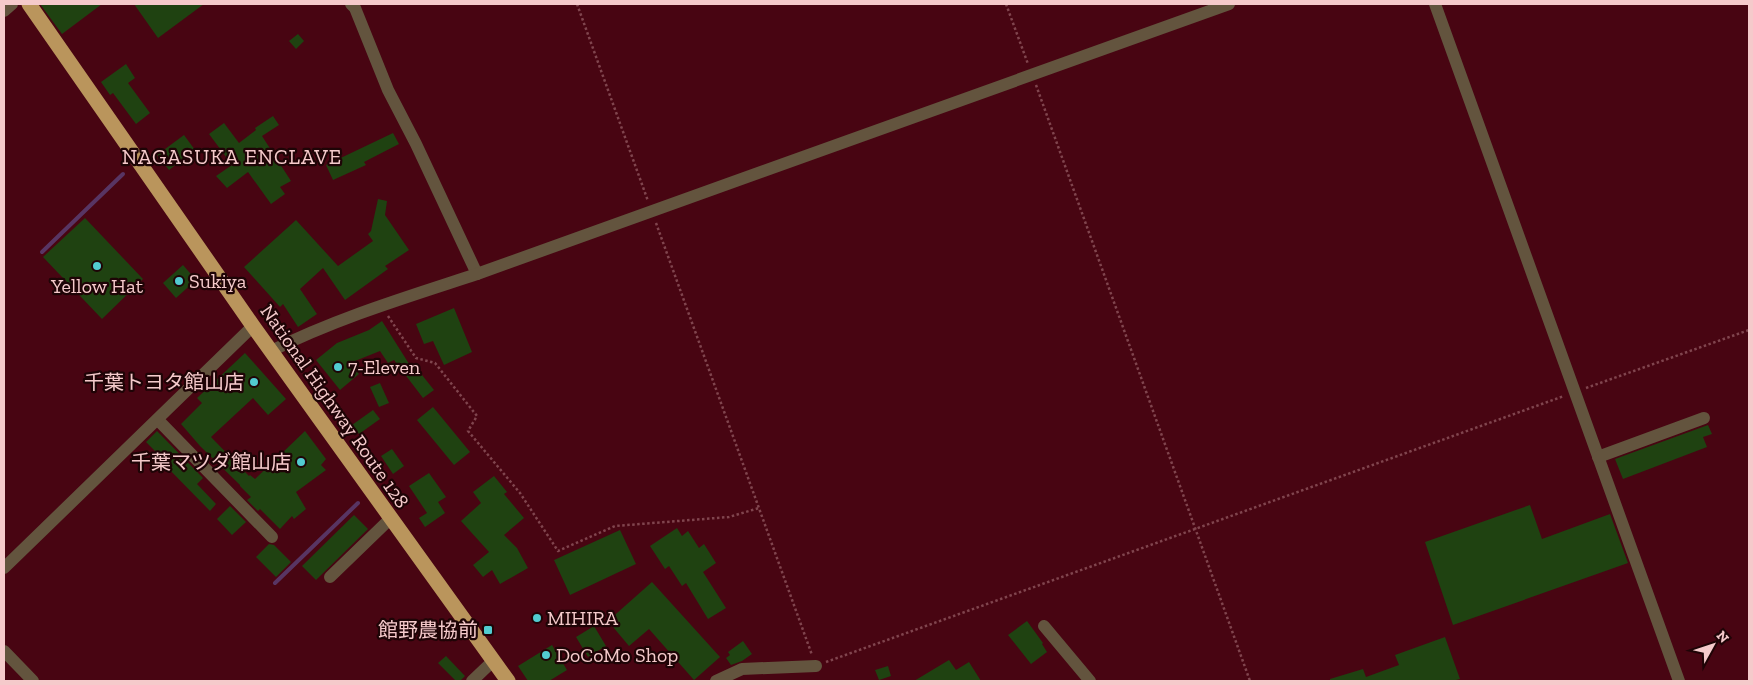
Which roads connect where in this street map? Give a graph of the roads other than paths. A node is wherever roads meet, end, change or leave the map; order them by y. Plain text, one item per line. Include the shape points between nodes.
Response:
1 (12, 4) edge
2 (29, 4) edge
3 (351, 4) edge
4 (1229, 4) edge
5 (1435, 4) edge
6 (4, 11) edge
7 (477, 274) junction
8 (254, 326) junction
9 (272, 351) junction
10 (1704, 418) dead end
11 (158, 420) junction
12 (1598, 457) junction
13 (391, 518) junction
14 (272, 537) dead end
15 (4, 568) edge
16 (330, 577) dead end
17 (1044, 626) dead end
18 (4, 651) edge
19 (493, 661) junction
20 (816, 666) road end
21 (33, 681) edge
22 (472, 681) edge
23 (508, 681) edge
24 (716, 681) edge
25 (1090, 681) edge
26 (1679, 681) edge

1 - 6 street
2 - 8 highway, National Highway Route 128
3 - 7 street via 388,90
4 - 7 street
5 - 12 street
7 - 9 street via 304,334
8 - 9 highway, National Highway Route 128
8 - 11 street
9 - 13 highway, National Highway Route 128
10 - 12 street
11 - 14 street
11 - 15 street
12 - 26 street
13 - 16 street
13 - 19 highway, National Highway Route 128
17 - 25 street
18 - 21 street
19 - 22 street
19 - 23 highway, National Highway Route 128
20 - 24 street via 742,669

